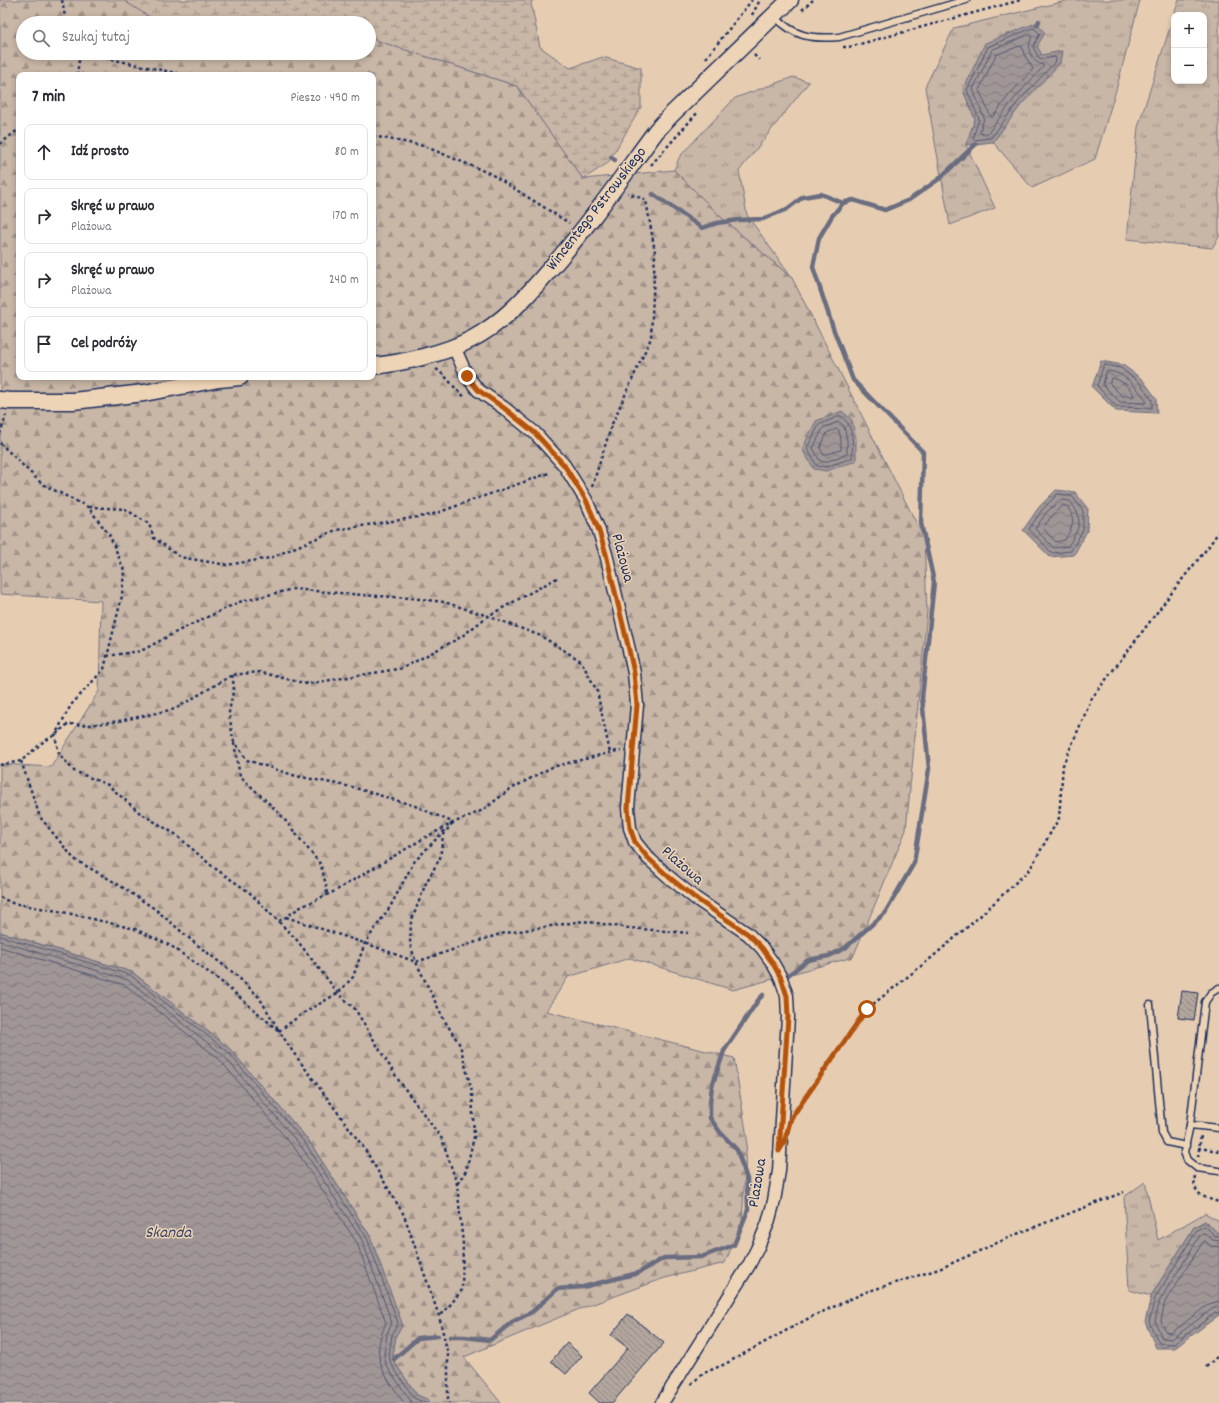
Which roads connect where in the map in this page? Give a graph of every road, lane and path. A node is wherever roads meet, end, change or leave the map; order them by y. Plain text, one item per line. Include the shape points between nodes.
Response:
1 (62, 0) edge
2 (790, 0) edge
3 (813, 0) edge
4 (966, 0) edge
5 (774, 15) junction
6 (65, 16) edge
7 (785, 26) junction
8 (760, 51) dead end
9 (80, 60) edge
10 (114, 60) edge
11 (750, 61) dead end
12 (78, 72) edge
13 (171, 72) edge
14 (701, 108) dead end
15 (16, 131) edge
16 (376, 137) edge
17 (0, 144) edge
18 (650, 166) dead end
19 (631, 187) dead end
20 (582, 231) junction
21 (454, 347) junction
22 (376, 365) edge
23 (214, 380) edge
24 (5, 400) edge
25 (0, 434) edge
26 (0, 443) edge
27 (549, 472) dead end
28 (586, 500) junction
29 (88, 507) junction
30 (1219, 531) edge
31 (557, 578) dead end
32 (488, 616) junction
33 (107, 656) junction
34 (232, 675) junction
35 (55, 735) junction
36 (233, 740) junction
37 (634, 751) junction
38 (610, 753) junction
39 (21, 761) junction
40 (0, 765) edge
41 (452, 823) junction
42 (327, 895) junction
43 (0, 897) edge
44 (286, 917) junction
45 (279, 921) junction
46 (688, 933) dead end
47 (365, 943) junction
48 (416, 962) junction
49 (1219, 988) edge
50 (338, 994) junction
51 (1150, 1005) dead end
52 (278, 1030) junction
53 (796, 1112) dead end
54 (1190, 1125) junction
55 (1219, 1128) edge
56 (1186, 1146) junction
57 (1219, 1151) edge
58 (1219, 1171) edge
59 (457, 1184) junction
60 (1124, 1192) dead end
61 (439, 1316) junction
62 (1219, 1355) edge
63 (1206, 1367) dead end
64 (689, 1387) dead end
65 (450, 1403) edge
66 (662, 1403) edge

1 - 6 path
2 - 5 street, Wincentego Pstrowskiego
3 - 7 path
4 - 7 lane via 839,37 820,39 804,36
5 - 7 lane
5 - 20 street, Wincentego Pstrowskiego via 656,131
8 - 11 path
9 - 12 path
10 - 13 path
14 - 18 path
15 - 17 path
16 - 20 path via 424,146 491,174
19 - 28 path via 626,192 646,200 655,252 651,338 612,424 590,495
20 - 21 street, Wincentego Pstrowskiego via 523,300 494,326
21 - 22 street, Wincentego Pstrowskiego via 418,358
21 - 28 street, Plażowa via 467,376 478,390 535,433 564,465
23 - 24 street via 144,393 81,400
24 - 25 path
26 - 29 path via 42,484
27 - 29 path via 431,515 336,530 270,558 227,565 180,558 154,538 149,524 125,509
28 - 37 street, Plażowa via 606,554 629,650 637,705
29 - 33 path via 110,536 124,570 122,596
30 - 53 path via 1092,698 1063,765 1059,818 1030,869 979,917 867,1009
31 - 32 path
32 - 33 path via 444,602 293,589 239,602 141,651
32 - 34 path via 461,637 403,668 307,684 259,672
32 - 38 path via 541,636 580,661 597,691
33 - 35 path via 104,669 71,705
34 - 35 path via 175,709 119,721 68,724
34 - 36 path via 234,687 229,712
35 - 39 path
35 - 45 path via 59,754 74,770 108,786 140,813 175,834 213,867 249,892
36 - 41 path via 247,760 296,776 352,787 415,806
36 - 42 path via 240,776 280,814 321,864
37 - 38 path
37 - 66 street, Plażowa via 628,808 630,828 635,842 670,878 748,934 762,948 781,978 787,996 788,1017 779,1171 768,1222 749,1265
38 - 41 path via 552,767 509,790 483,810
39 - 40 path
39 - 52 path via 40,817 74,859 155,909 235,974 259,997
41 - 42 path
41 - 47 path via 414,862 390,907
41 - 48 path via 443,836 440,858 426,883 411,922 410,944
42 - 44 path
43 - 52 path via 12,903 135,929 171,946 218,979
44 - 45 path
44 - 47 path
45 - 50 path via 296,938
46 - 48 path via 583,921 500,934
47 - 48 path
47 - 50 path via 353,977
48 - 59 path via 443,1018 460,1045 472,1092 474,1137 466,1171
49 - 54 lane via 1210,993 1205,1002
50 - 52 path
50 - 59 path via 355,1009 397,1078 442,1139
51 - 56 lane via 1162,1133 1167,1142
52 - 61 path via 364,1148 404,1215
54 - 55 lane
54 - 56 lane
56 - 57 path
56 - 58 lane via 1184,1152 1187,1160 1197,1168
59 - 61 path via 463,1244 462,1290
60 - 64 path via 1016,1234 939,1269 866,1292 811,1317 704,1373
61 - 65 path via 448,1354
62 - 63 path

